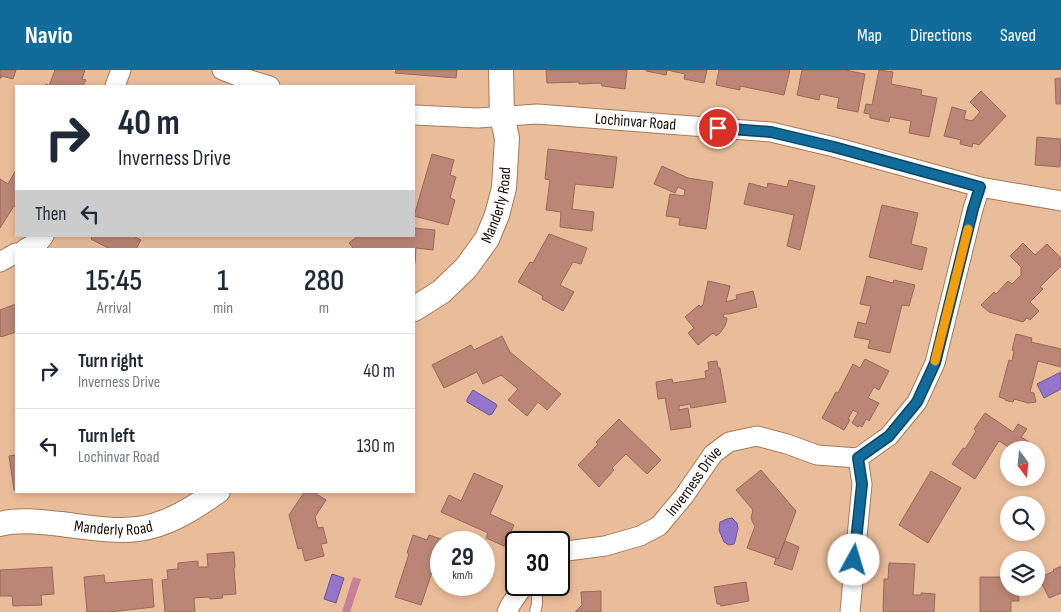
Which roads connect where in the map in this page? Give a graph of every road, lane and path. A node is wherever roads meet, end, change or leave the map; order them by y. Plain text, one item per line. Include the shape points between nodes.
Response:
1 (121, 70) edge
2 (222, 70) edge
3 (501, 70) edge
4 (115, 85) edge
5 (267, 85) edge
6 (415, 115) edge
7 (502, 116) junction
8 (980, 187) junction
9 (1061, 201) edge
10 (43, 237) edge
11 (27, 248) edge
12 (15, 254) edge
13 (0, 262) edge
14 (415, 308) edge
15 (858, 458) junction
16 (215, 493) edge
17 (0, 524) edge
18 (570, 552) edge
19 (516, 596) edge
20 (537, 596) edge
21 (507, 612) edge
22 (535, 612) edge
23 (850, 612) edge

1 - 4 street
2 - 5 street
3 - 7 street, Manderly Road
6 - 7 street, Lochinvar Road
7 - 8 street, Lochinvar Road via 537,114 771,132
7 - 14 street, Manderly Road via 507,138 504,188 487,239 466,268 441,292
8 - 9 street, Lochinvar Road
8 - 15 street via 935,363 917,402 889,436
10 - 11 street
12 - 13 street
15 - 18 street, Inverness Drive via 817,455 757,436 729,442 712,454 659,526 640,536
15 - 23 street via 862,484
16 - 17 street, Manderly Road via 176,517 137,529 112,530 40,522 9,521
19 - 21 street
20 - 22 lane

